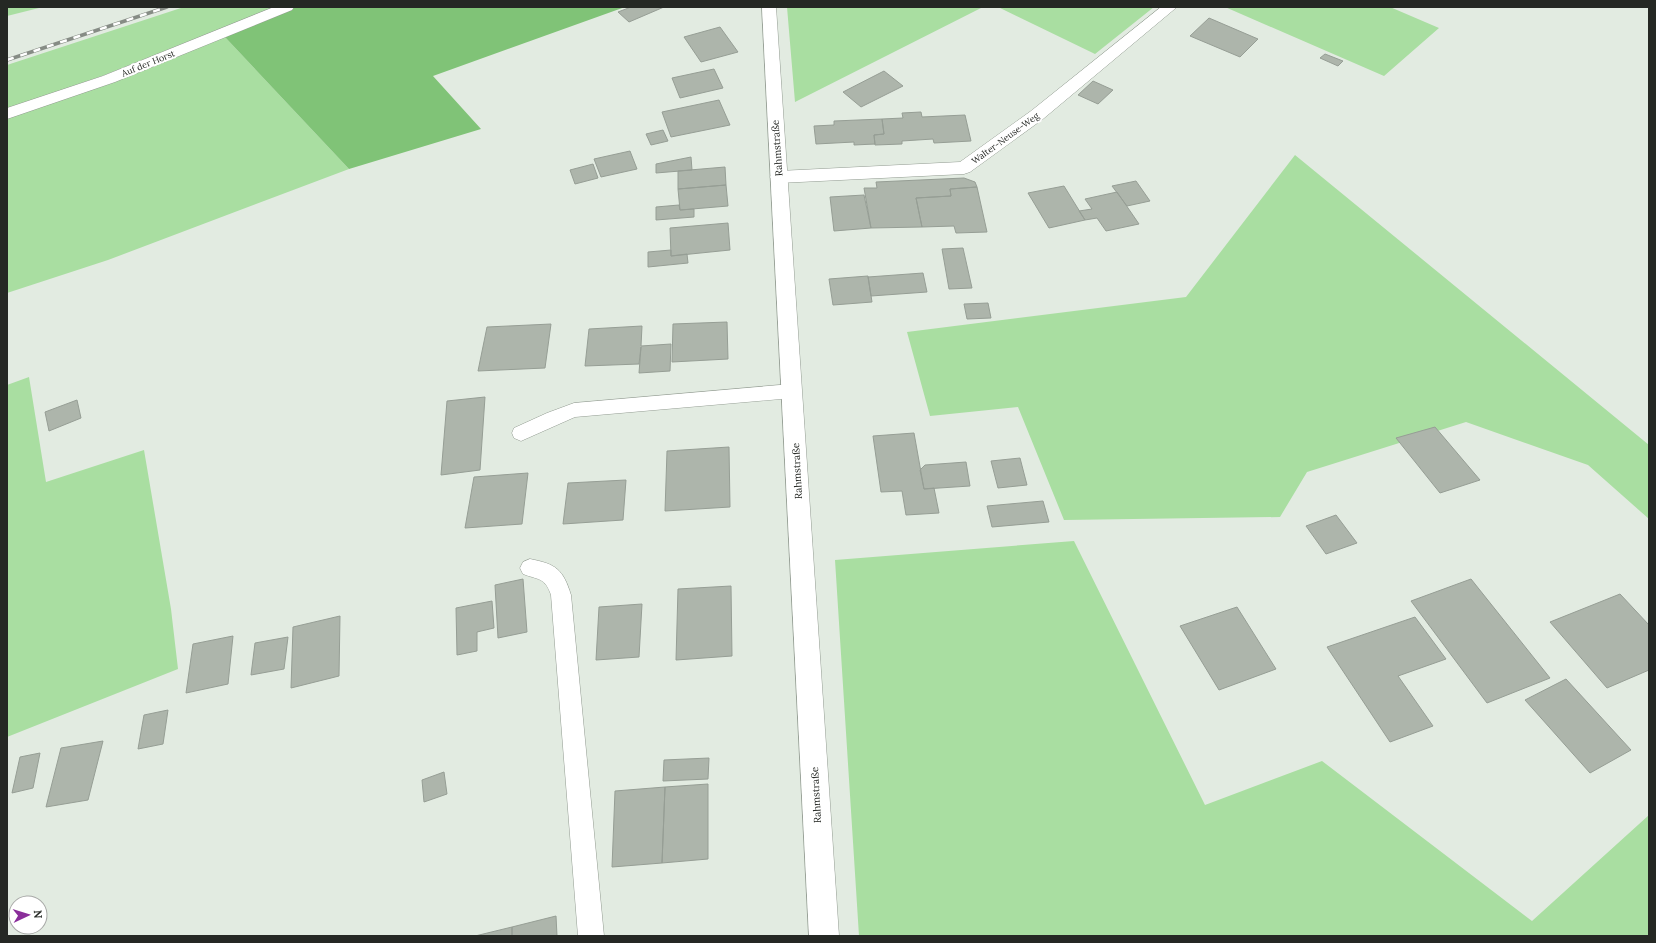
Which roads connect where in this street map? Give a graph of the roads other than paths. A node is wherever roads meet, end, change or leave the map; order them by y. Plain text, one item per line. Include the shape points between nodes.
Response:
1 (287, 7) edge
2 (769, 7) edge
3 (1170, 7) edge
4 (7, 114) edge
5 (779, 177) junction
6 (792, 391) junction
7 (521, 433) dead end
8 (530, 568) dead end
9 (591, 936) edge
10 (824, 936) edge

1 - 4 main road, Auf der Horst via 109,79
2 - 5 main road, Rahmstraße
3 - 5 main road, Walter-Neuse-Weg via 1037,115 964,168
5 - 6 main road, Rahmstraße
6 - 7 lane via 574,410
6 - 10 main road, Rahmstraße
8 - 9 lane via 548,571 557,580 561,594

